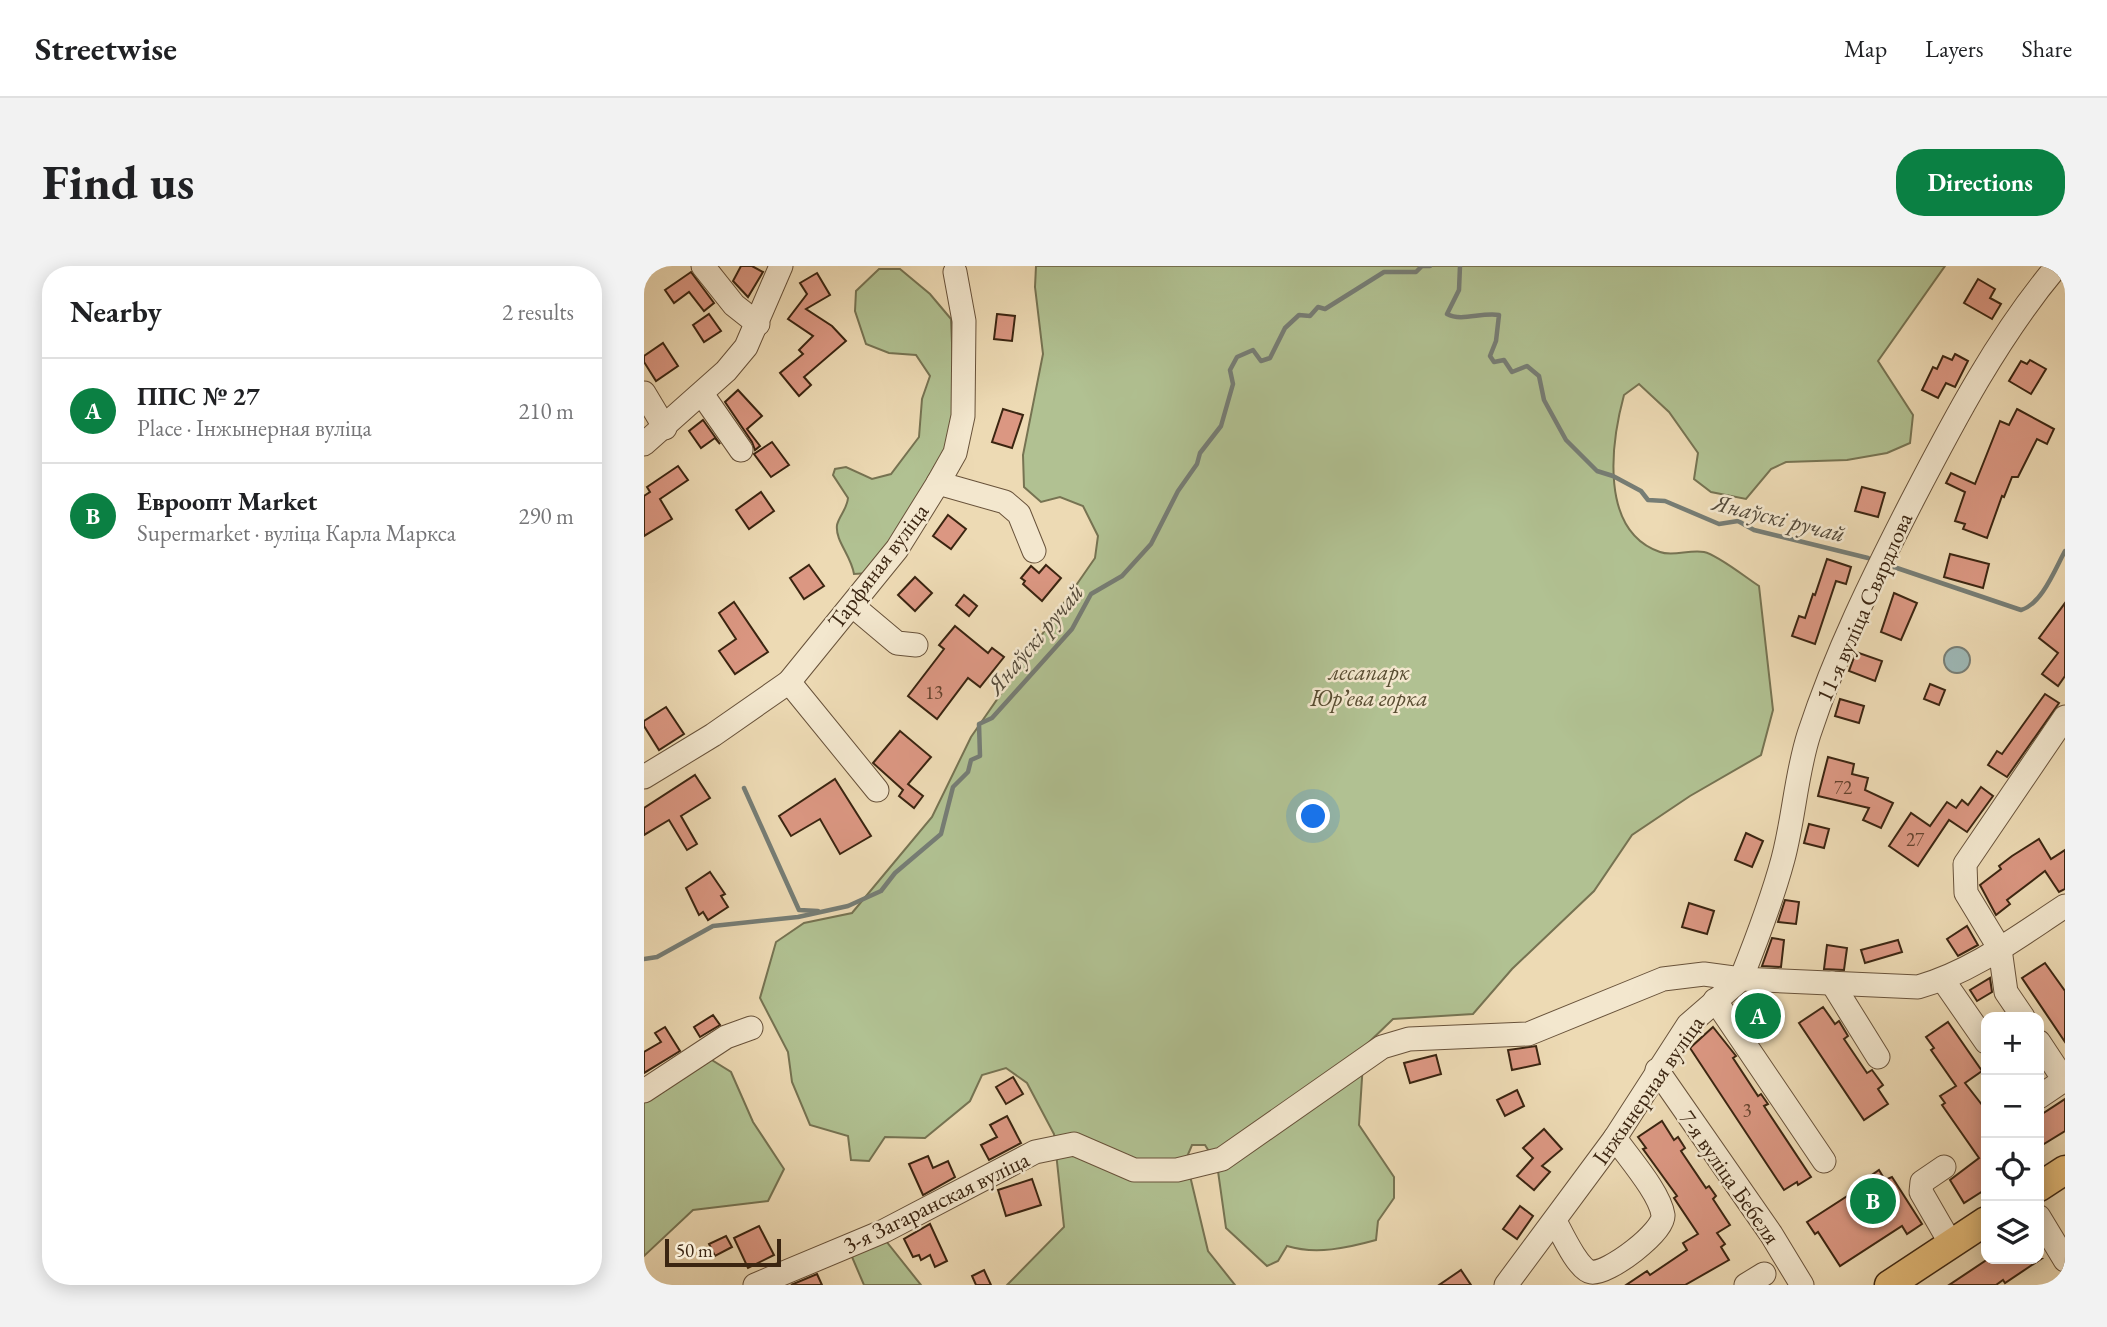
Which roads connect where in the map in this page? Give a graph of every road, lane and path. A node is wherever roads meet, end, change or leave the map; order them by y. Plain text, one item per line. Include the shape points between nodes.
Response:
1 (703, 266) edge
2 (781, 266) edge
3 (2057, 266) edge
4 (955, 272) dead end
5 (758, 324) junction
6 (644, 393) edge
7 (702, 394) junction
8 (665, 428) junction
9 (644, 444) edge
10 (741, 450) dead end
11 (938, 483) junction
12 (1034, 551) dead end
13 (853, 606) junction
14 (916, 645) dead end
15 (789, 682) junction
16 (2065, 717) edge
17 (644, 777) edge
18 (877, 790) dead end
19 (2065, 906) edge
20 (2000, 949) junction
21 (1741, 979) junction
22 (1943, 980) junction
23 (1832, 983) junction
24 (1715, 1000) junction
25 (2020, 1012) edge
26 (751, 1028) dead end
27 (1981, 1035) edge
28 (2044, 1050) edge
29 (1878, 1057) dead end
30 (1657, 1070) junction
31 (644, 1091) edge
32 (2044, 1094) edge
33 (1615, 1138) junction
34 (1824, 1161) dead end
35 (1944, 1167) dead end
36 (2065, 1170) edge
37 (2044, 1184) edge
38 (1555, 1221) junction
39 (1981, 1224) edge
40 (2044, 1225) edge
41 (1951, 1244) junction
42 (2065, 1260) edge
43 (755, 1285) edge
44 (1506, 1285) edge
45 (1802, 1285) edge
46 (1889, 1285) edge

1 - 5 street via 734,305
2 - 5 street
3 - 21 street, 11-я вуліца Свярдлова via 2030,298 1948,431 1830,671 1808,738 1780,870
4 - 11 street, Тарфяная вуліца via 964,321 963,416 955,453
5 - 7 street via 746,347
6 - 8 street
7 - 8 street
7 - 10 street
8 - 9 street
11 - 12 street via 1005,502 1020,514
11 - 13 street, Тарфяная вуліца via 897,549
13 - 14 street via 897,643
13 - 15 street, Тарфяная вуліца
15 - 17 street, Тарфяная вуліца
15 - 18 street
16 - 20 street via 1965,864 1966,892
19 - 20 street
20 - 22 street
20 - 25 street via 2006,992
21 - 23 street
21 - 24 street, Інжынерная вуліца
21 - 43 street, 3-я Загаранская вуліца via 1704,974 1664,979 1528,1034 1409,1039 1382,1047 1222,1158 1177,1170 1134,1170 1074,1144 1035,1152 884,1231
22 - 23 street via 1890,988
22 - 27 street
23 - 29 street
24 - 30 street, Інжынерная вуліца via 1688,1025
24 - 34 street
26 - 31 street via 726,1037
28 - 32 street via 2064,1080
30 - 33 street, Інжынерная вуліца
30 - 45 street, 7-я вуліца Бебеля
33 - 38 street, Інжынерная вуліца
33 - 38 street via 1659,1202 1664,1218 1660,1229 1608,1269 1591,1272 1583,1268
35 - 41 street via 1922,1182 1921,1192
36 - 37 main road
38 - 44 street, Інжынерная вуліца
39 - 41 main road
40 - 42 street
41 - 46 main road

